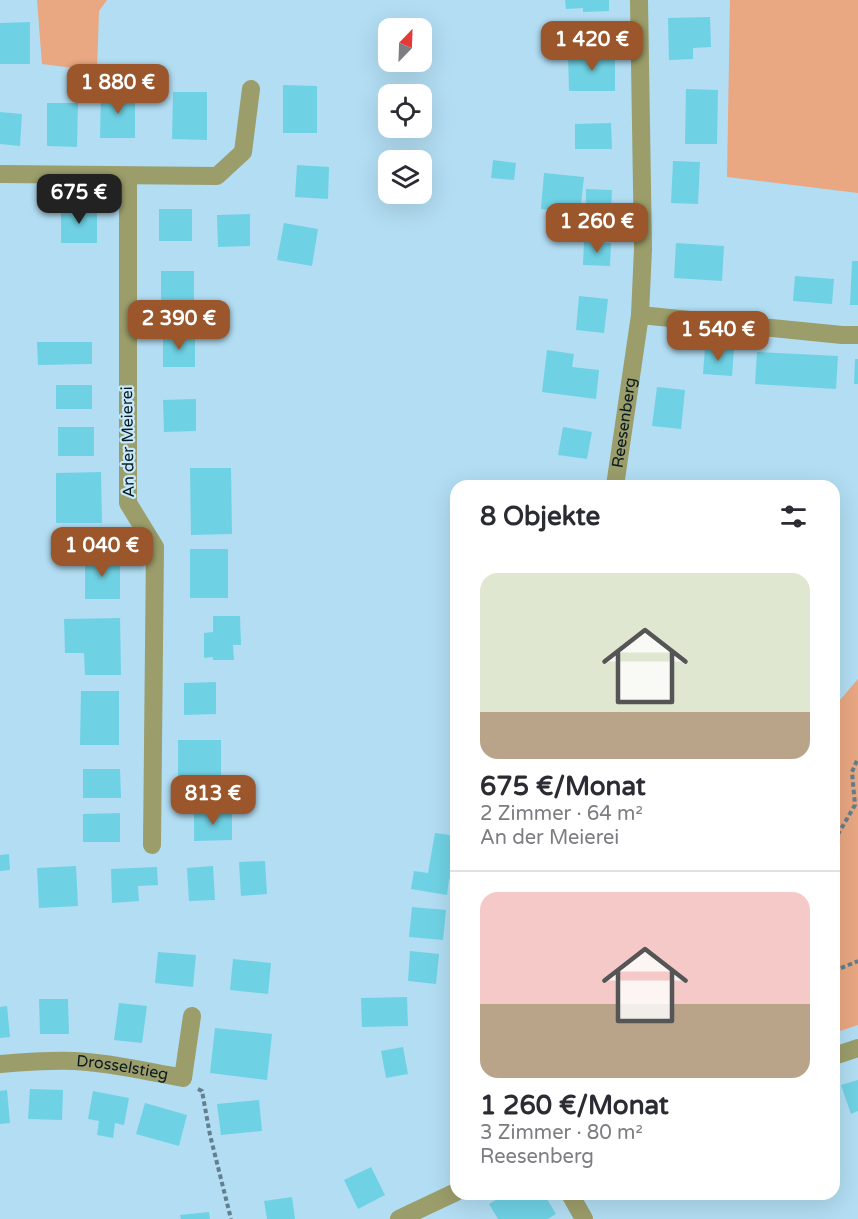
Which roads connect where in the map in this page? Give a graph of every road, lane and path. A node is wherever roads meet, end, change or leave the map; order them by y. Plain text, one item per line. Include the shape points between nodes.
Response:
1 (639, 0) edge
2 (251, 88) dead end
3 (0, 174) edge
4 (128, 177) junction
5 (640, 315) junction
6 (858, 334) edge
7 (616, 480) edge
8 (858, 758) edge
9 (840, 831) edge
10 (152, 845) dead end
11 (858, 961) edge
12 (840, 968) edge
13 (192, 1016) dead end
14 (858, 1048) edge
15 (840, 1054) edge
16 (0, 1064) edge
17 (202, 1091) dead end
18 (450, 1195) edge
19 (573, 1200) edge
20 (231, 1219) edge
21 (399, 1219) edge
22 (584, 1219) edge

1 - 5 street, Reesenberg via 643,249
2 - 4 street via 243,152 217,176
3 - 4 street
4 - 10 street, An der Meierei via 128,503 155,547
5 - 6 street
5 - 7 street, Reesenberg
8 - 9 path via 852,772 855,805
11 - 12 path
13 - 16 street, Drosselstieg via 183,1078 101,1063
14 - 15 street
17 - 20 path
18 - 21 street
19 - 22 street

